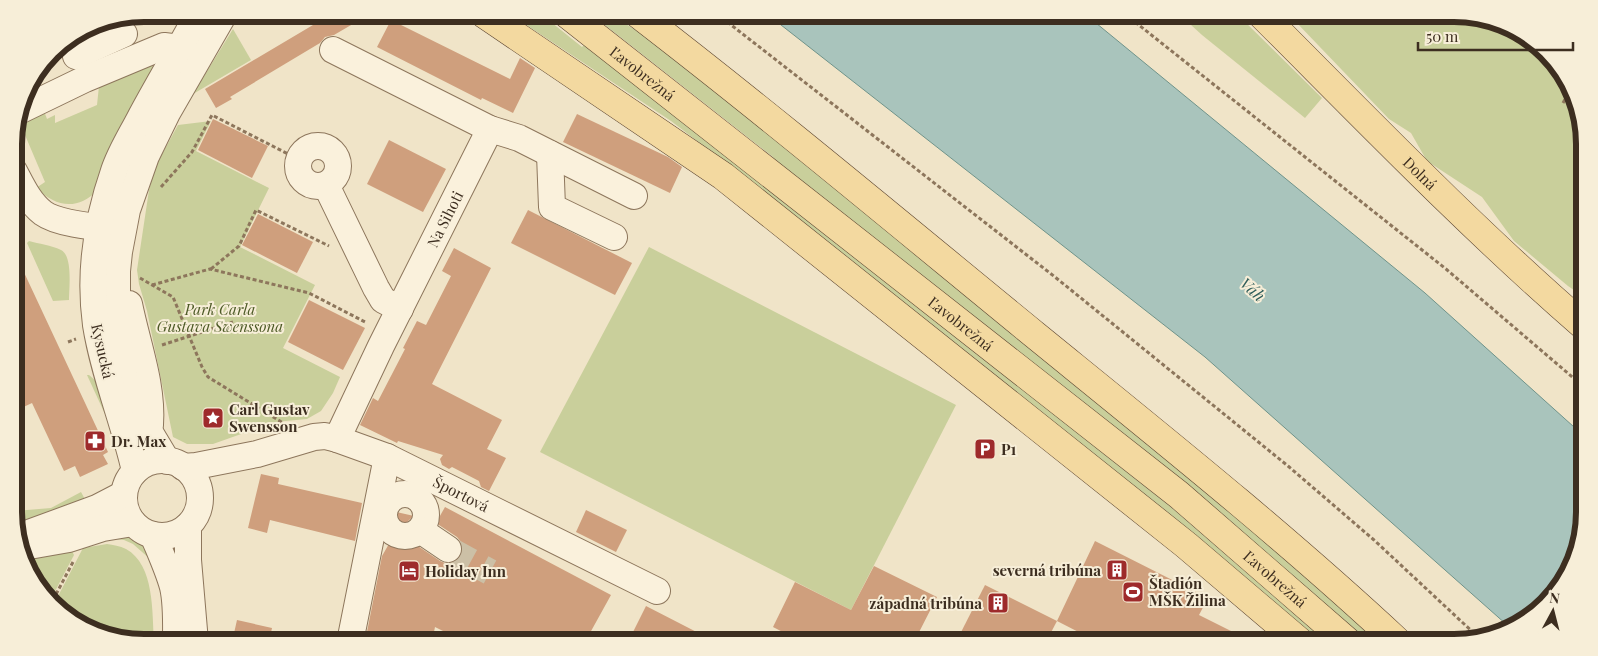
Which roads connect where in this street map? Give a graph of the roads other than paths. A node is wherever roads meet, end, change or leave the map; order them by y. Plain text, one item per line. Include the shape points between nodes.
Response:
1 (1269, 22) edge
2 (193, 23) edge
3 (219, 23) edge
4 (497, 23) edge
5 (578, 23) edge
6 (649, 23) edge
7 (121, 26) edge
8 (180, 48) junction
9 (333, 50) dead end
10 (136, 57) junction
11 (76, 59) edge
12 (190, 75) junction
13 (31, 101) edge
14 (490, 129) junction
15 (550, 154) junction
16 (326, 185) dead end
17 (23, 188) edge
18 (634, 196) dead end
19 (111, 229) junction
20 (614, 237) dead end
21 (400, 309) junction
22 (1576, 319) edge
23 (337, 439) junction
24 (257, 454) junction
25 (175, 464) junction
26 (416, 472) junction
27 (387, 478) junction
28 (129, 483) junction
29 (200, 498) junction
30 (423, 503) junction
31 (188, 526) junction
32 (143, 529) junction
33 (420, 530) junction
34 (394, 533) junction
35 (25, 534) edge
36 (28, 547) edge
37 (369, 547) junction
38 (448, 549) tunnel mouth
39 (656, 591) dead end
40 (1290, 633) edge
41 (1338, 633) edge
42 (1388, 633) edge
43 (176, 634) edge
44 (194, 634) edge
45 (352, 634) edge

1 - 22 main road, Dolná via 1427,180
2 - 8 street, Kysucká
3 - 12 street, Kysucká
4 - 40 main road via 723,176 1186,545
5 - 41 main road, Ľavobrežná via 1171,489
6 - 42 main road via 806,146 1201,470
7 - 10 street
7 - 11 street
8 - 10 street via 164,46
8 - 12 street
8 - 19 street, Kysucká via 151,96 111,180
9 - 14 street
10 - 11 street
11 - 13 street
12 - 19 street, Kysucká via 146,156 127,210
14 - 15 street
14 - 21 street, Na Sihoti
15 - 18 street
15 - 20 street via 552,207
16 - 21 street via 383,300
17 - 19 street via 42,212 52,218
19 - 25 street, Kysucká via 127,274 117,331 124,378 134,406 150,434
19 - 28 street, Kysucká via 93,270 96,323 102,358 129,442
21 - 23 street, Na Sihoti
23 - 24 street, Športová via 314,437
23 - 27 street, Športová
24 - 25 street, Športová via 196,466
24 - 29 street, Športová via 223,473
25 - 28 street via 158,460 149,462
25 - 29 street, Kysucká via 195,480
26 - 27 street, Športová
26 - 30 street via 422,482
26 - 39 street, Športová
27 - 30 street via 404,493
27 - 34 street via 384,516
27 - 37 street
28 - 32 street, Kysucká via 126,510
28 - 35 street via 97,508
29 - 31 street
30 - 33 street via 426,517
31 - 32 street via 165,536
31 - 44 street
32 - 36 street via 103,528
32 - 43 street, Kysucká via 165,563 173,589
33 - 34 street via 407,536
33 - 38 street
34 - 37 street
37 - 45 street

